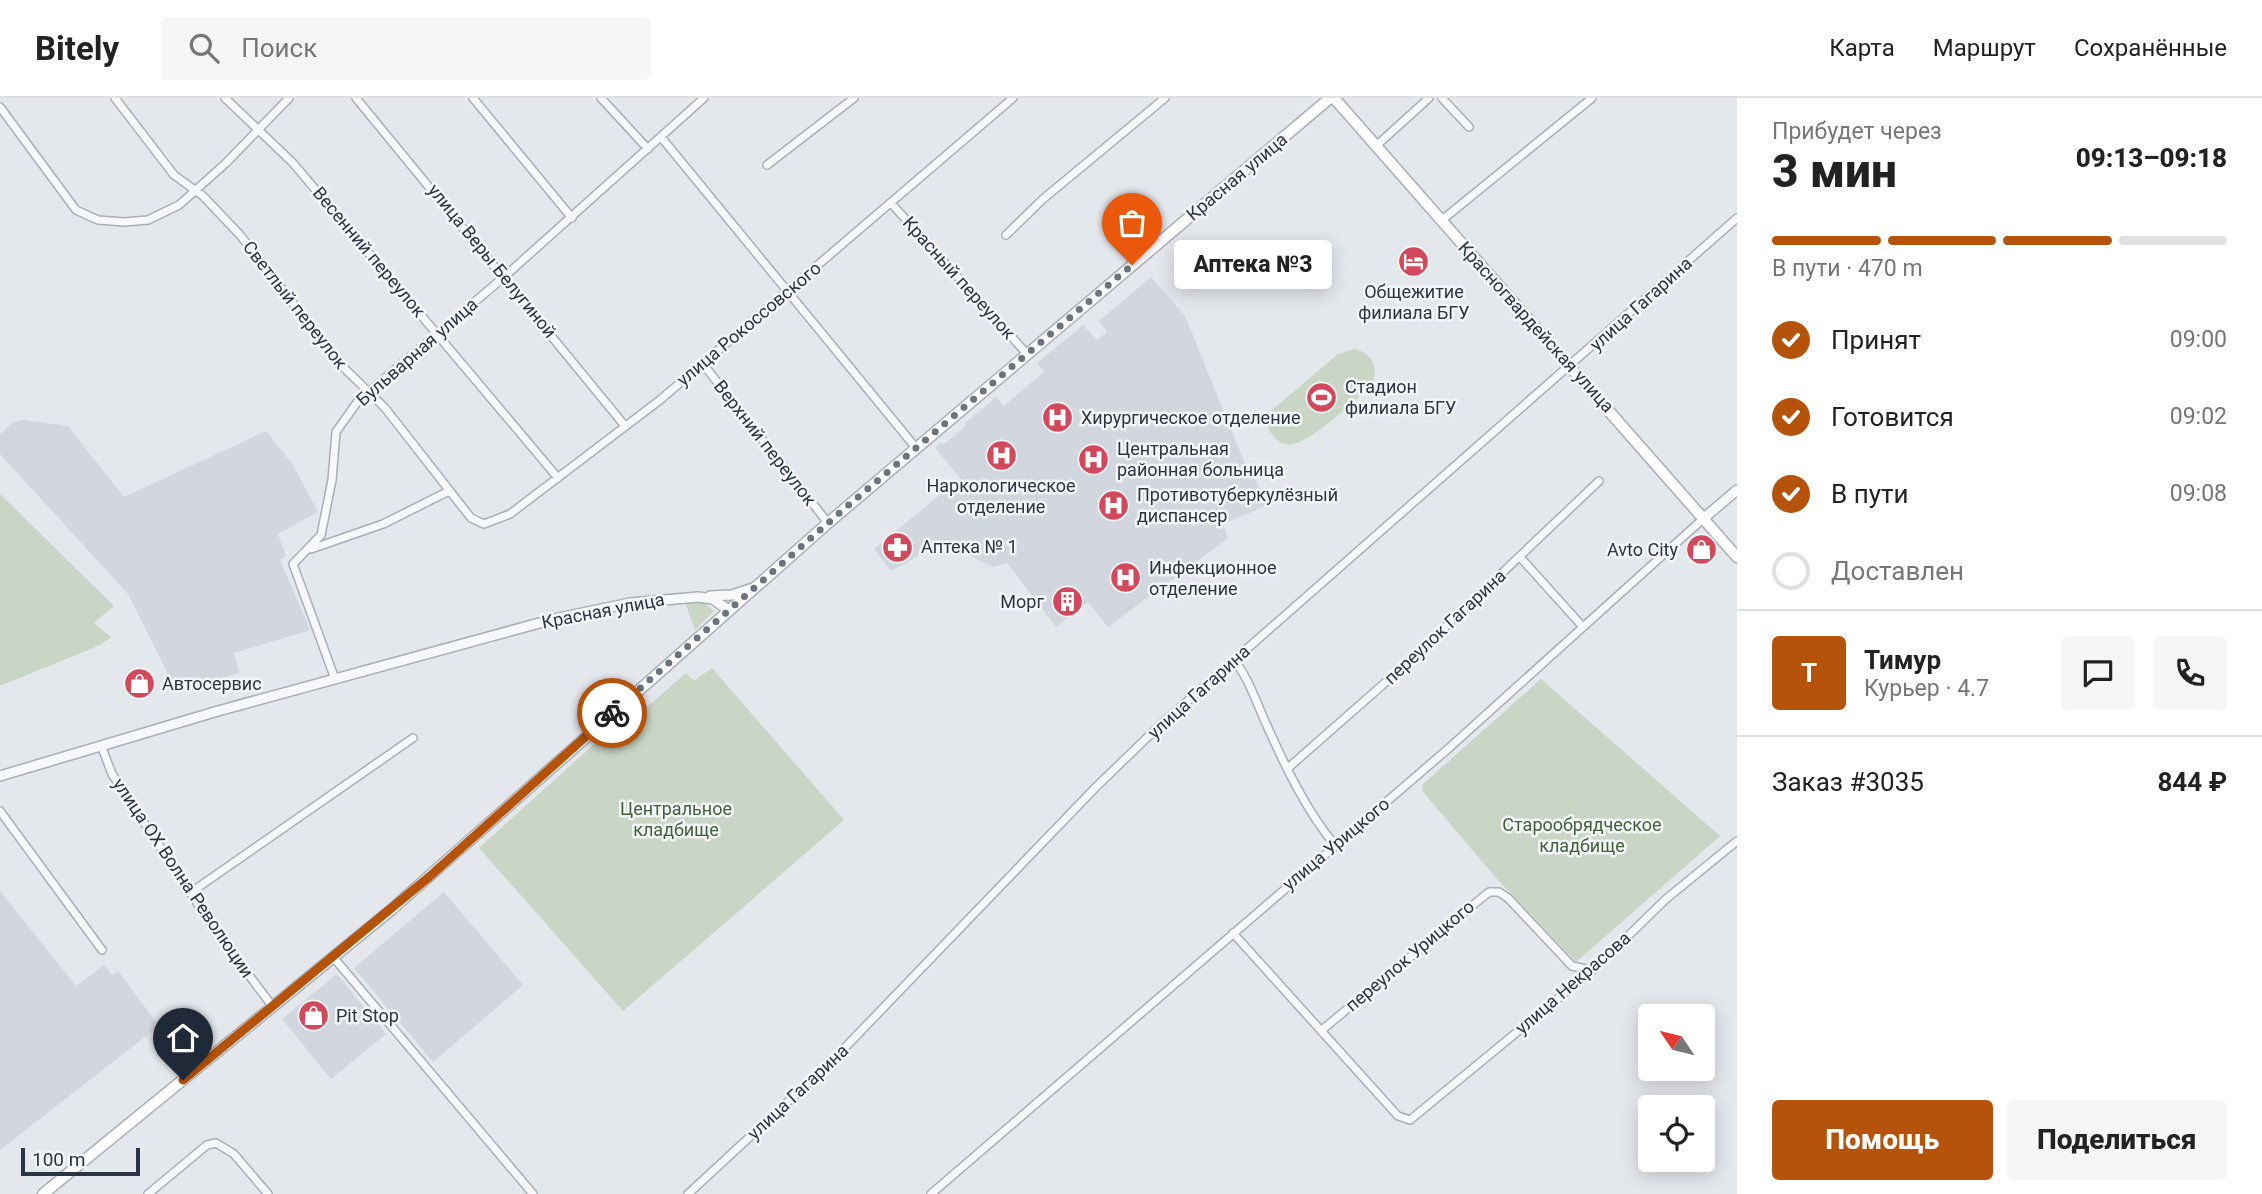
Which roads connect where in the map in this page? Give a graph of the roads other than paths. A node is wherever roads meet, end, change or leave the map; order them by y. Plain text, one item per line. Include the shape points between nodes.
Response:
1 (115, 98) edge
2 (225, 98) edge
3 (289, 98) edge
4 (356, 98) edge
5 (472, 98) edge
6 (601, 98) edge
7 (704, 98) edge
8 (854, 98) edge
9 (1013, 98) edge
10 (1165, 98) edge
11 (1332, 98) edge
12 (1429, 98) edge
13 (1442, 98) edge
14 (1592, 98) edge
15 (0, 107) edge
16 (1469, 127) dead end
17 (258, 128) junction
18 (661, 137) junction
19 (1376, 146) junction
20 (648, 149) junction
21 (767, 165) dead end
22 (197, 190) junction
23 (891, 203) junction
24 (572, 218) junction
25 (1737, 218) edge
26 (1442, 220) junction
27 (1006, 235) dead end
28 (504, 278) junction
29 (786, 293) junction
30 (438, 334) junction
31 (1027, 354) junction
32 (703, 364) junction
33 (1572, 366) junction
34 (370, 392) junction
35 (625, 426) junction
36 (916, 448) junction
37 (558, 478) junction
38 (1599, 481) dead end
39 (1737, 490) edge
40 (449, 491) junction
41 (471, 518) joint
42 (1704, 518) junction
43 (828, 523) junction
44 (307, 550) junction
45 (1520, 557) junction
46 (1737, 557) edge
47 (752, 588) junction
48 (698, 597) junction
49 (728, 610) junction
50 (1583, 627) junction
51 (1234, 660) junction
52 (335, 679) junction
53 (413, 738) dead end
54 (102, 745) junction
55 (1288, 768) junction
56 (0, 776) edge
57 (0, 811) edge
58 (1737, 841) edge
59 (1335, 845) junction
60 (190, 893) junction
61 (1233, 933) junction
62 (102, 950) dead end
63 (334, 958) junction
64 (1594, 969) junction
65 (273, 1007) junction
66 (1323, 1029) junction
67 (44, 1194) edge
68 (148, 1194) edge
69 (268, 1194) edge
70 (533, 1194) edge
71 (688, 1194) edge
72 (931, 1194) edge

1 - 22 street, Светлый переулок via 173,175
2 - 17 street, Весенний переулок
3 - 17 street
4 - 28 street, улица Веры Белугиной
5 - 24 street
6 - 20 street
7 - 18 street, Бульварная улица
8 - 21 street
9 - 23 street, улица Рокоссовского
10 - 27 street
11 - 19 main road, Красногвардейская улица
11 - 31 main road, Красная улица
12 - 19 street
13 - 16 street
14 - 26 street
15 - 22 street via 80,213 97,220 137,222 164,214
17 - 22 street
17 - 30 street, Весенний переулок
18 - 20 street, Бульварная улица
18 - 29 street
19 - 26 main road, Красногвардейская улица
20 - 24 street, Бульварная улица
22 - 34 street, Светлый переулок via 240,235 342,366
23 - 29 street, улица Рокоссовского
23 - 31 street, Красный переулок
24 - 28 street, Бульварная улица
25 - 33 street, улица Гагарина
26 - 33 main road, Красногвардейская улица
28 - 30 street, Бульварная улица
28 - 35 street, улица Веры Белугиной
29 - 32 street, улица Рокоссовского
29 - 36 street
30 - 34 street, Бульварная улица
30 - 37 street, Весенний переулок
31 - 36 main road, Красная улица
32 - 35 street, улица Рокоссовского
32 - 43 street, Верхний переулок
33 - 42 main road, Красногвардейская улица
33 - 51 street, улица Гагарина
34 - 40 street, Светлый переулок
34 - 44 street, Бульварная улица via 337,428 322,529
35 - 37 street, улица Рокоссовского
36 - 43 main road, Красная улица
37 - 41 street, улица Рокоссовского via 496,522 481,524
38 - 45 street, переулок Гагарина
39 - 42 street, улица Урицкого
40 - 41 street, Светлый переулок
40 - 44 street via 383,524
42 - 46 main road, Красногвардейская улица
42 - 50 street, улица Урицкого
43 - 47 main road, Красная улица
44 - 52 street, Бульварная улица via 297,557 293,569
45 - 50 street
45 - 55 street, переулок Гагарина
47 - 48 street, Красная улица via 732,595
47 - 49 main road, Красная улица
48 - 49 street via 713,599
48 - 52 street, Красная улица via 599,609
49 - 63 main road
50 - 59 street, улица Урицкого
51 - 55 street
51 - 71 street, улица Гагарина via 1113,770 833,1060
52 - 54 street, Красная улица
53 - 60 street
54 - 56 street, Красная улица
54 - 60 street, улица ОХ Волна Революции via 109,769
55 - 59 street
57 - 62 street
58 - 64 street, улица Некрасова via 1666,899
59 - 61 street, улица Урицкого
60 - 65 street, улица ОХ Волна Революции
61 - 66 street
61 - 72 street, улица Урицкого
63 - 65 main road
63 - 70 street
64 - 66 street, переулок Урицкого via 1573,966 1508,898 1489,892
64 - 66 street, улица Некрасова via 1407,1121
65 - 67 main road
68 - 69 street via 207,1145 216,1143 234,1154

